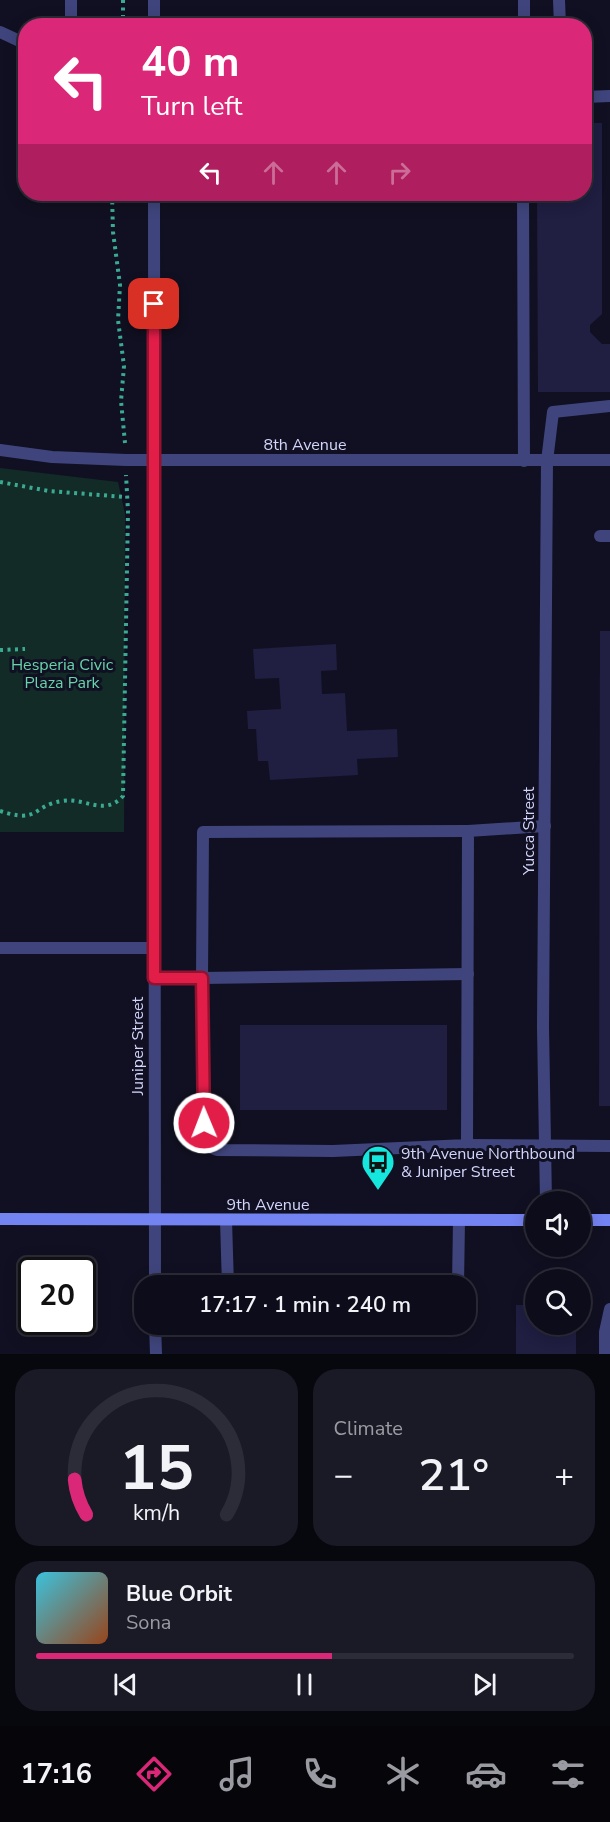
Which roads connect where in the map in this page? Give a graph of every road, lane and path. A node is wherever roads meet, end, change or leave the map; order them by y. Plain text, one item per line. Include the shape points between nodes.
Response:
1 (71, 0) edge
2 (123, 0) edge
3 (154, 0) edge
4 (524, 0) edge
5 (559, 0) edge
6 (71, 18) edge
7 (123, 18) edge
8 (154, 18) edge
9 (524, 18) edge
10 (560, 18) edge
11 (0, 32) edge
12 (18, 40) edge
13 (610, 96) edge
14 (592, 97) edge
15 (112, 201) edge
16 (154, 201) edge
17 (523, 201) edge
18 (610, 406) edge
19 (0, 450) edge
20 (126, 460) junction
21 (154, 460) junction
22 (610, 460) edge
23 (524, 461) junction
24 (547, 461) junction
25 (0, 482) edge
26 (125, 497) junction
27 (25, 649) dead end
28 (0, 650) edge
29 (0, 811) edge
30 (545, 826) junction
31 (468, 831) junction
32 (0, 948) edge
33 (154, 948) junction
34 (468, 974) junction
35 (154, 978) junction
36 (202, 978) junction
37 (467, 1145) junction
38 (545, 1145) junction
39 (610, 1146) edge
40 (546, 1191) edge
41 (0, 1219) edge
42 (154, 1220) junction
43 (226, 1220) junction
44 (459, 1220) junction
45 (525, 1220) edge
46 (591, 1220) edge
47 (610, 1220) edge
48 (155, 1275) edge
49 (228, 1275) edge
50 (458, 1275) edge
51 (610, 1309) edge
52 (155, 1335) edge
53 (156, 1354) edge
54 (605, 1354) edge

1 - 6 street
2 - 7 path
3 - 8 street
4 - 9 street
5 - 10 street
11 - 12 street
13 - 14 street
15 - 20 path via 120,285 118,320 124,366 121,401
16 - 21 street, Juniper Street
17 - 23 street
18 - 24 street, Yucca Street via 553,412
19 - 20 street, 8th Avenue
20 - 21 street, 8th Avenue
20 - 26 path
21 - 23 street, 8th Avenue
21 - 33 street, Juniper Street
22 - 24 street, 8th Avenue
23 - 24 street, 8th Avenue
24 - 30 street, Yucca Street
25 - 26 path
26 - 29 path via 128,511 123,796 117,803 102,807 57,802 21,818
27 - 28 path
30 - 31 street
30 - 38 street, Yucca Street
31 - 34 street
31 - 36 street via 203,832
32 - 33 street
33 - 35 street, Juniper Street
34 - 36 street
34 - 37 street
35 - 36 street
35 - 42 street, Juniper Street
36 - 37 street via 204,1145 217,1150 333,1151
37 - 38 street
38 - 39 street
38 - 40 street, Yucca Street
41 - 42 street, 9th Avenue
42 - 43 street, 9th Avenue
42 - 48 street, Juniper Street
43 - 44 street, 9th Avenue
43 - 49 street
44 - 45 street, 9th Avenue
44 - 50 street
46 - 47 street
51 - 54 street
52 - 53 street

